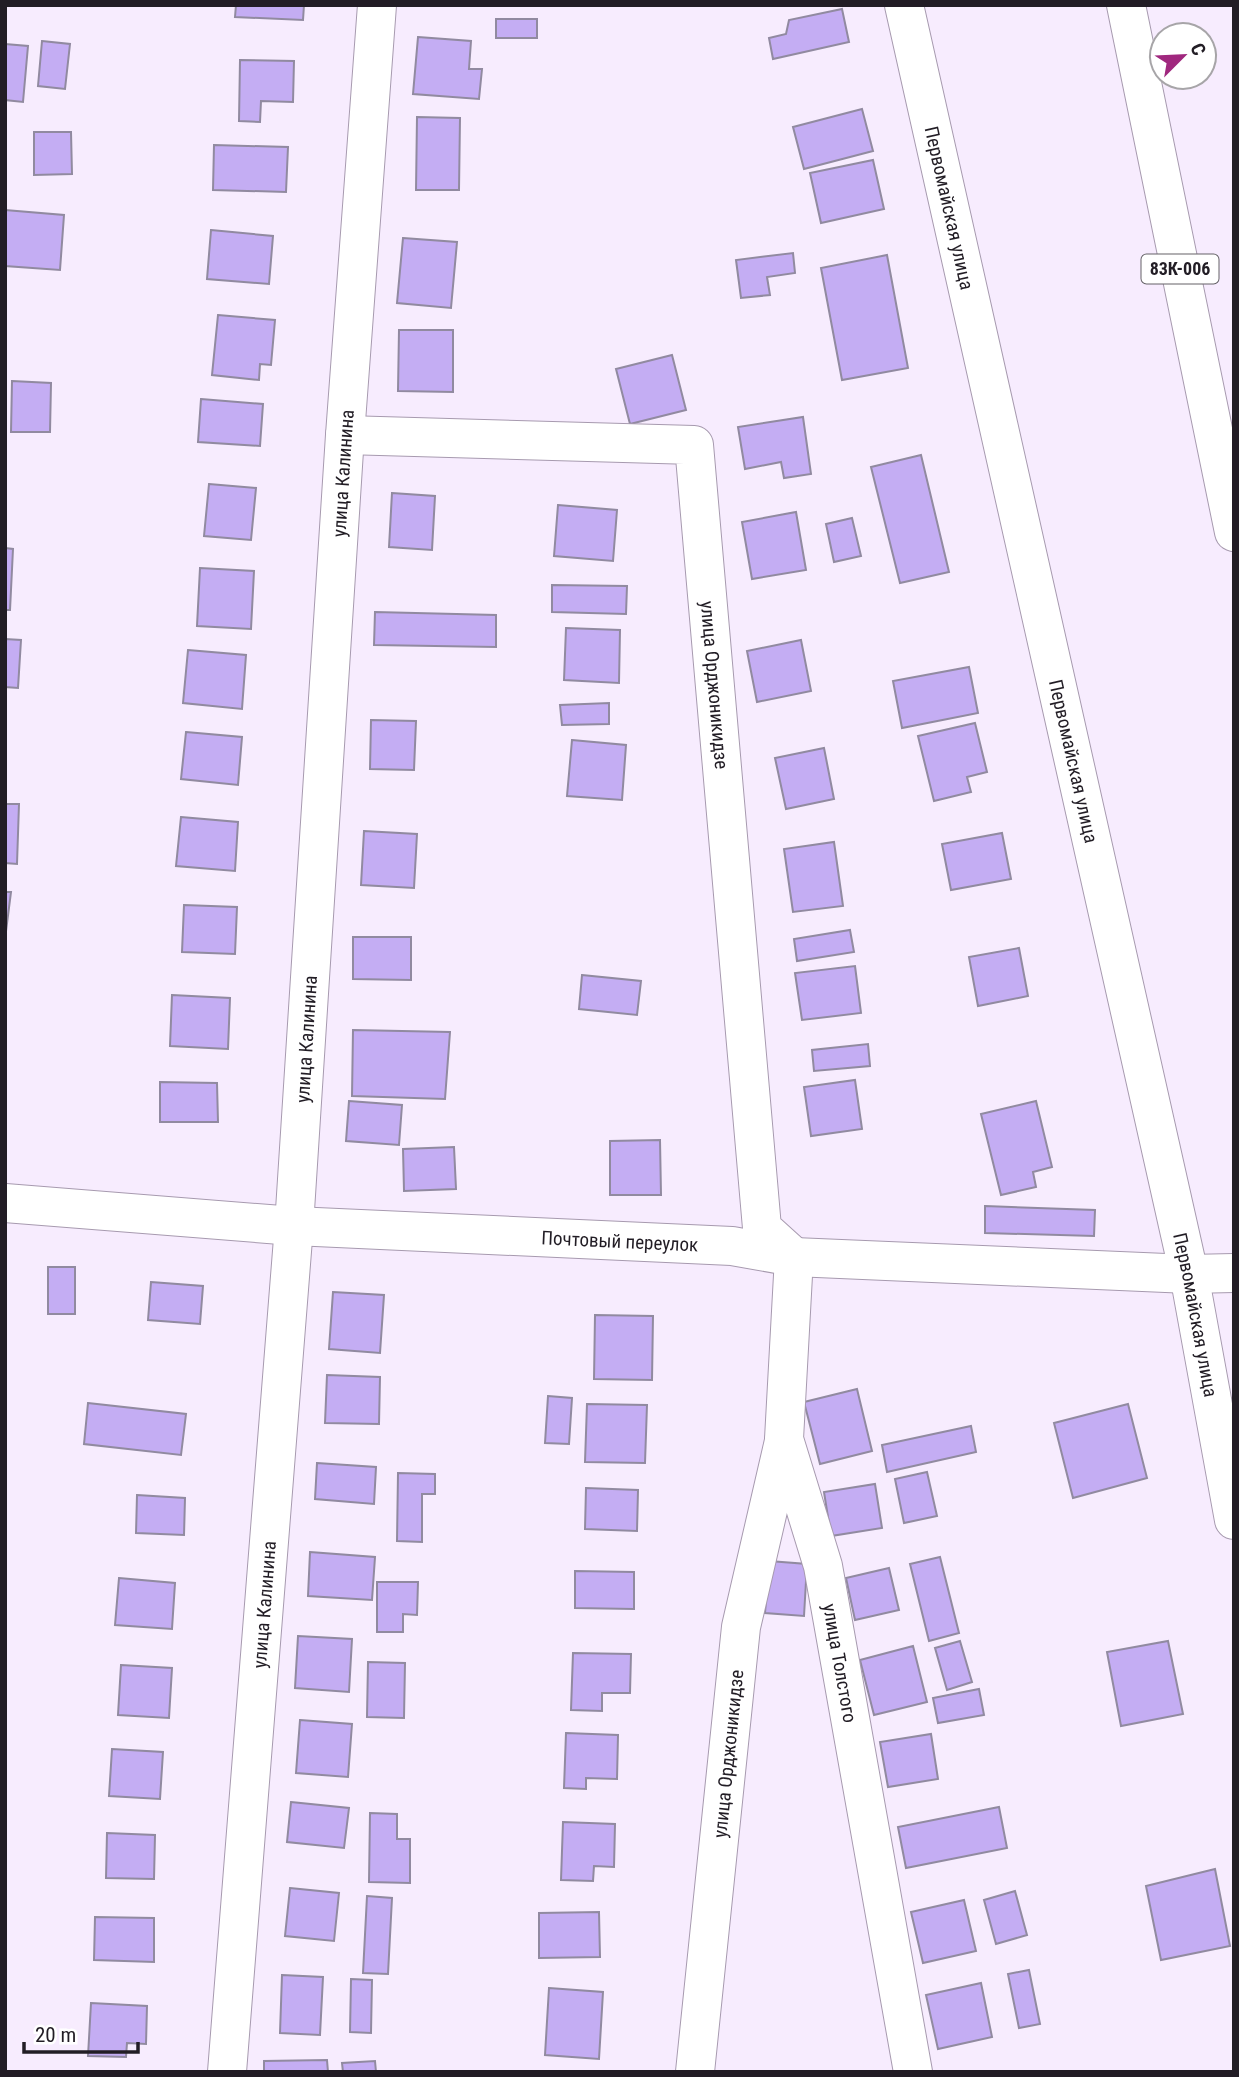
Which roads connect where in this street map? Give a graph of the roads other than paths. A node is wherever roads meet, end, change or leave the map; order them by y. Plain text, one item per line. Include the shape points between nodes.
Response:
1 (377, 5) edge
2 (904, 5) edge
3 (1126, 5) edge
4 (345, 435) junction
5 (1234, 532) edge
6 (5, 1203) edge
7 (294, 1226) junction
8 (794, 1257) junction
9 (1234, 1273) edge
10 (1189, 1274) junction
11 (784, 1439) junction
12 (1234, 1520) edge
13 (227, 2072) edge
14 (695, 2072) edge
15 (913, 2072) edge

1 - 4 street, улица Калинина
2 - 10 street, Первомайская улица
3 - 5 street, 83К-006
4 - 7 street, улица Калинина
4 - 8 street, улица Орджоникидзе via 694,444 762,1228
6 - 7 street, Почтовый переулок
7 - 8 street, Почтовый переулок via 732,1246
7 - 13 street, улица Калинина
8 - 10 street, Почтовый переулок
8 - 11 street, улица Толстого
9 - 10 street, Почтовый переулок
10 - 12 street, Первомайская улица
11 - 14 street, улица Орджоникидзе via 741,1628
11 - 15 street, улица Толстого via 823,1566

